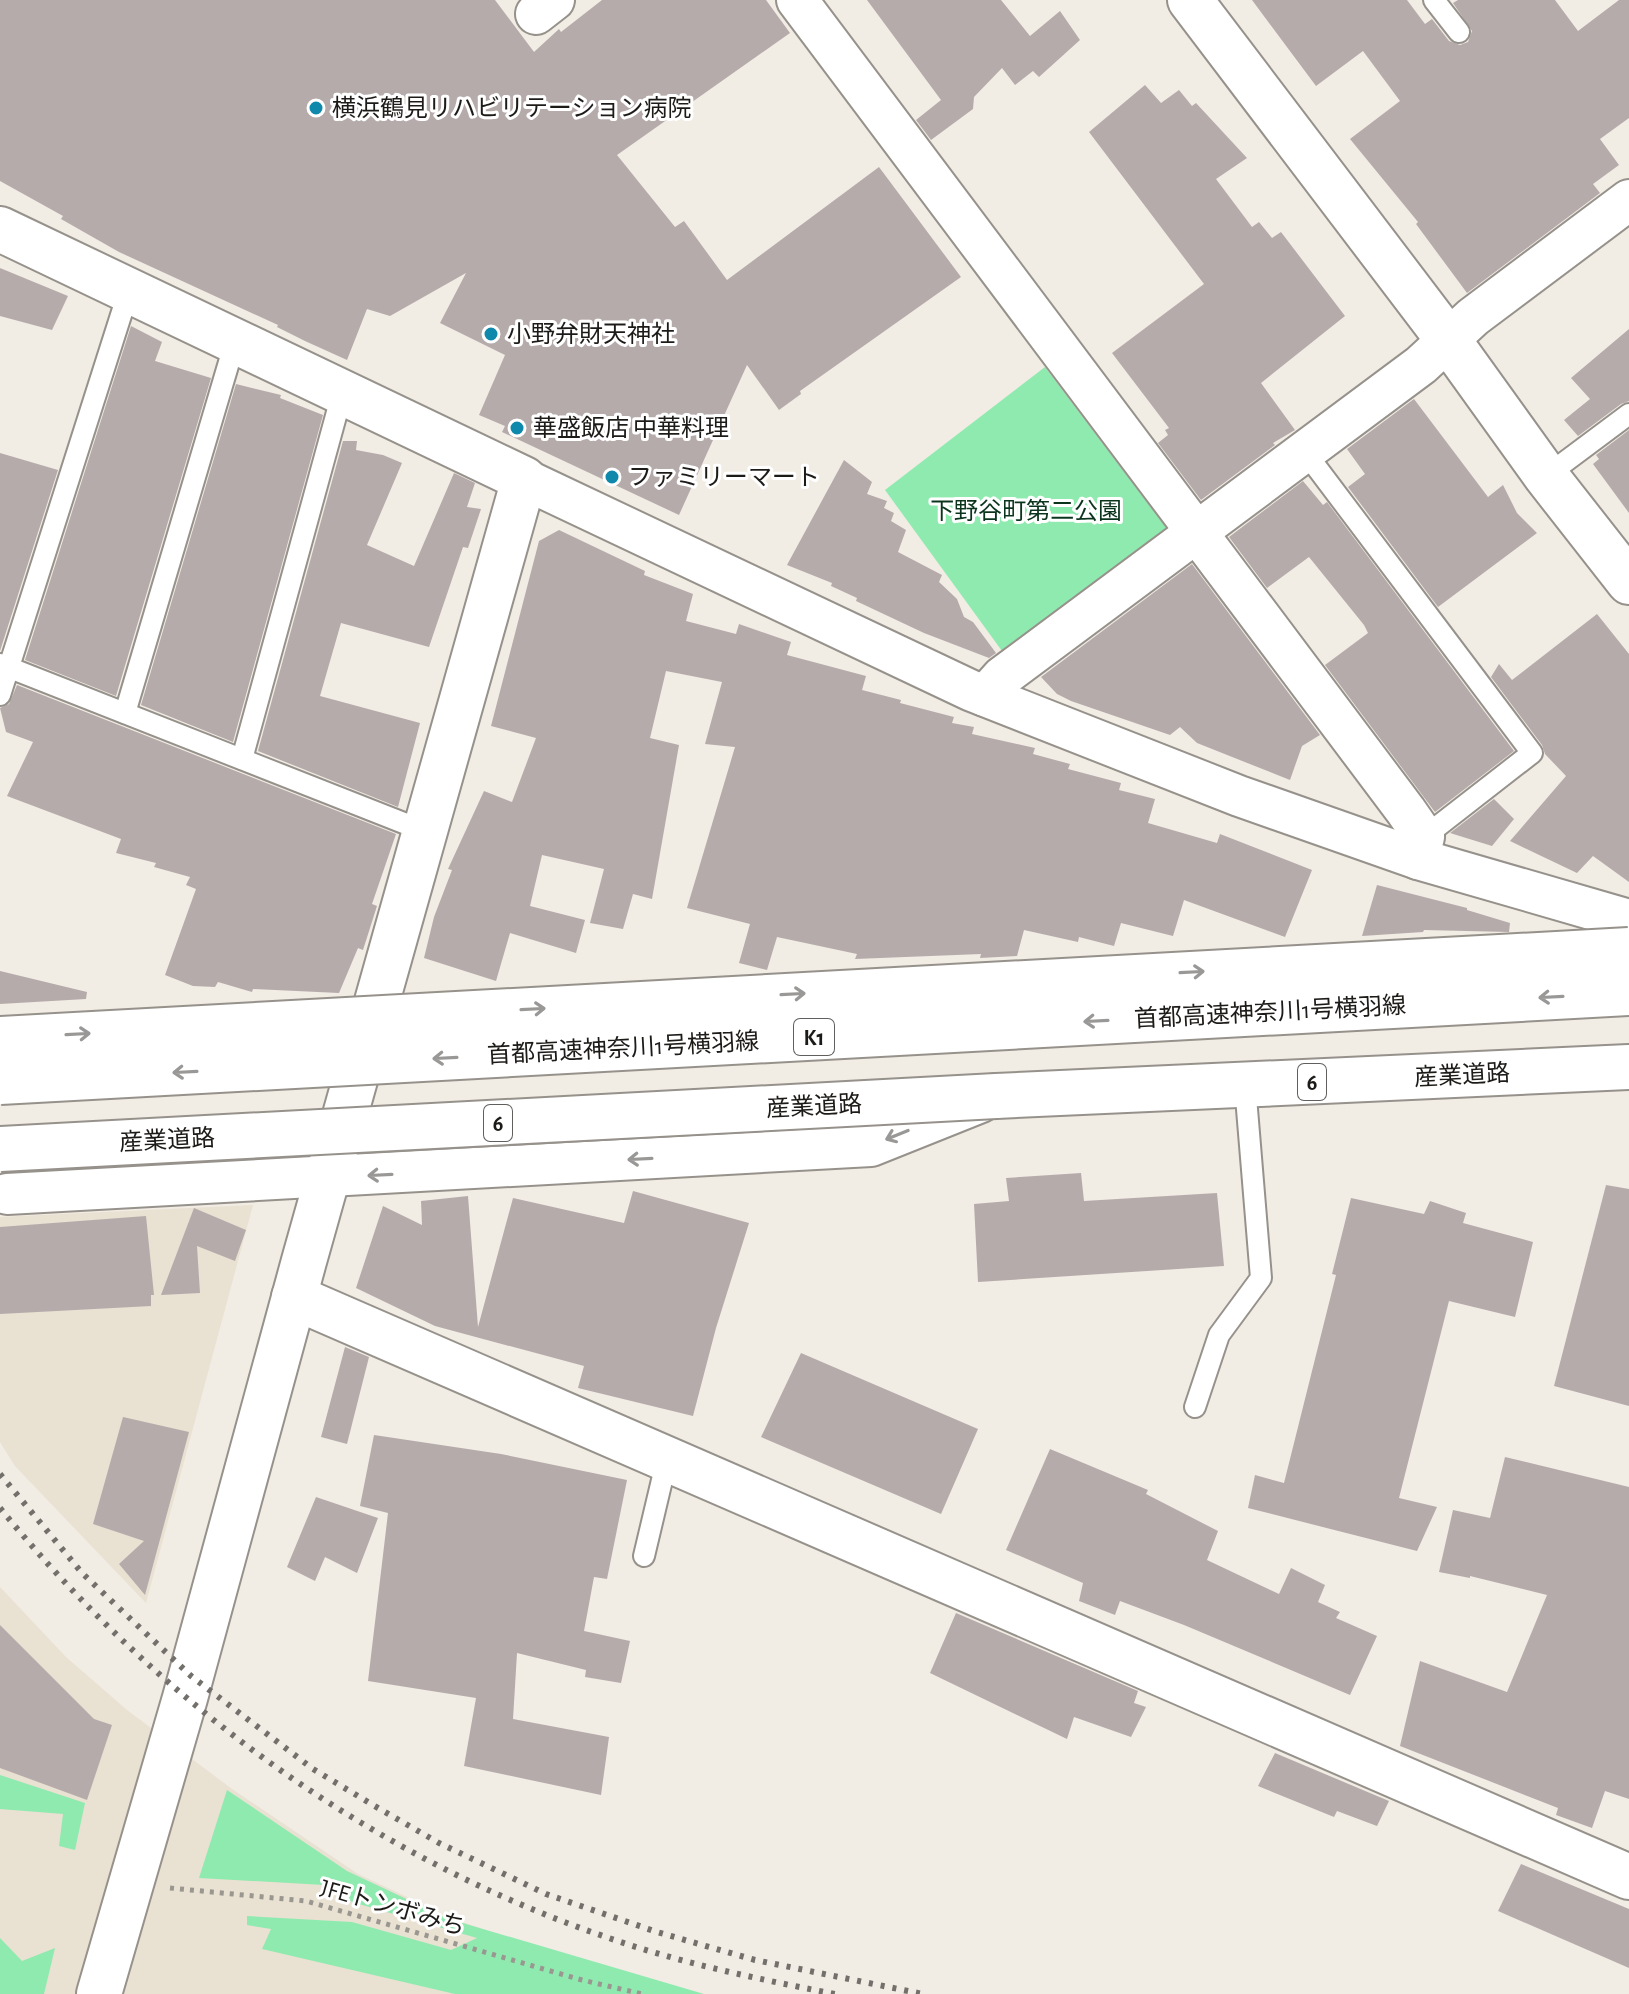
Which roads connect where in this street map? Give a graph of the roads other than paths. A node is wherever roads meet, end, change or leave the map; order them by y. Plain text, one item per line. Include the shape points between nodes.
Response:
1 (797, 0) edge
2 (1190, 0) edge
3 (1434, 0) edge
4 (1459, 32) dead end
5 (1629, 200) edge
6 (0, 229) edge
7 (129, 290) junction
8 (1449, 341) junction
9 (235, 342) junction
10 (342, 394) junction
11 (1629, 414) edge
12 (1305, 452) junction
13 (1546, 476) junction
14 (524, 479) junction
15 (1195, 532) junction
16 (1629, 582) edge
17 (4, 666) edge
18 (0, 695) edge
19 (985, 696) junction
20 (125, 713) junction
21 (242, 759) junction
22 (424, 831) junction
23 (1421, 848) junction
24 (1629, 920) edge
25 (1629, 950) edge
26 (1629, 993) edge
27 (0, 1039) edge
28 (1629, 1067) edge
29 (0, 1082) edge
30 (1245, 1085) junction
31 (996, 1096) junction
32 (0, 1149) edge
33 (327, 1178) junction
34 (4, 1194) edge
35 (294, 1297) junction
36 (1195, 1407) dead end
37 (667, 1459) junction
38 (644, 1556) dead end
39 (1629, 1877) edge
40 (99, 1994) edge

1 - 15 street
2 - 8 main road
3 - 4 lane
5 - 8 street via 1473,317
6 - 7 main road
7 - 9 main road
7 - 17 lane
8 - 12 street
8 - 13 main road
9 - 10 main road
9 - 20 lane
10 - 14 main road
10 - 21 lane
11 - 13 lane
12 - 15 street
12 - 23 lane via 1532,753
13 - 16 main road
14 - 19 street
14 - 22 main road
15 - 19 street via 1002,677
15 - 23 street
17 - 18 lane
17 - 20 lane
19 - 23 street via 1239,796
20 - 21 lane
21 - 22 lane
22 - 33 main road
23 - 24 street
27 -> 25 main road, 首都高速神奈川1号横羽線 / K1, bridge
26 -> 29 main road, 首都高速神奈川1号横羽線 / K1, bridge
28 - 30 main road, 産業道路 / 6
30 - 31 main road, 産業道路 / 6
30 - 36 lane via 1261,1278 1219,1335
31 - 32 main road, 産業道路 / 6, bridge
31 -> 33 street via 871,1146
33 - 34 street
33 - 35 main road
35 - 37 main road
35 - 40 main road
37 - 38 lane
37 - 39 main road

